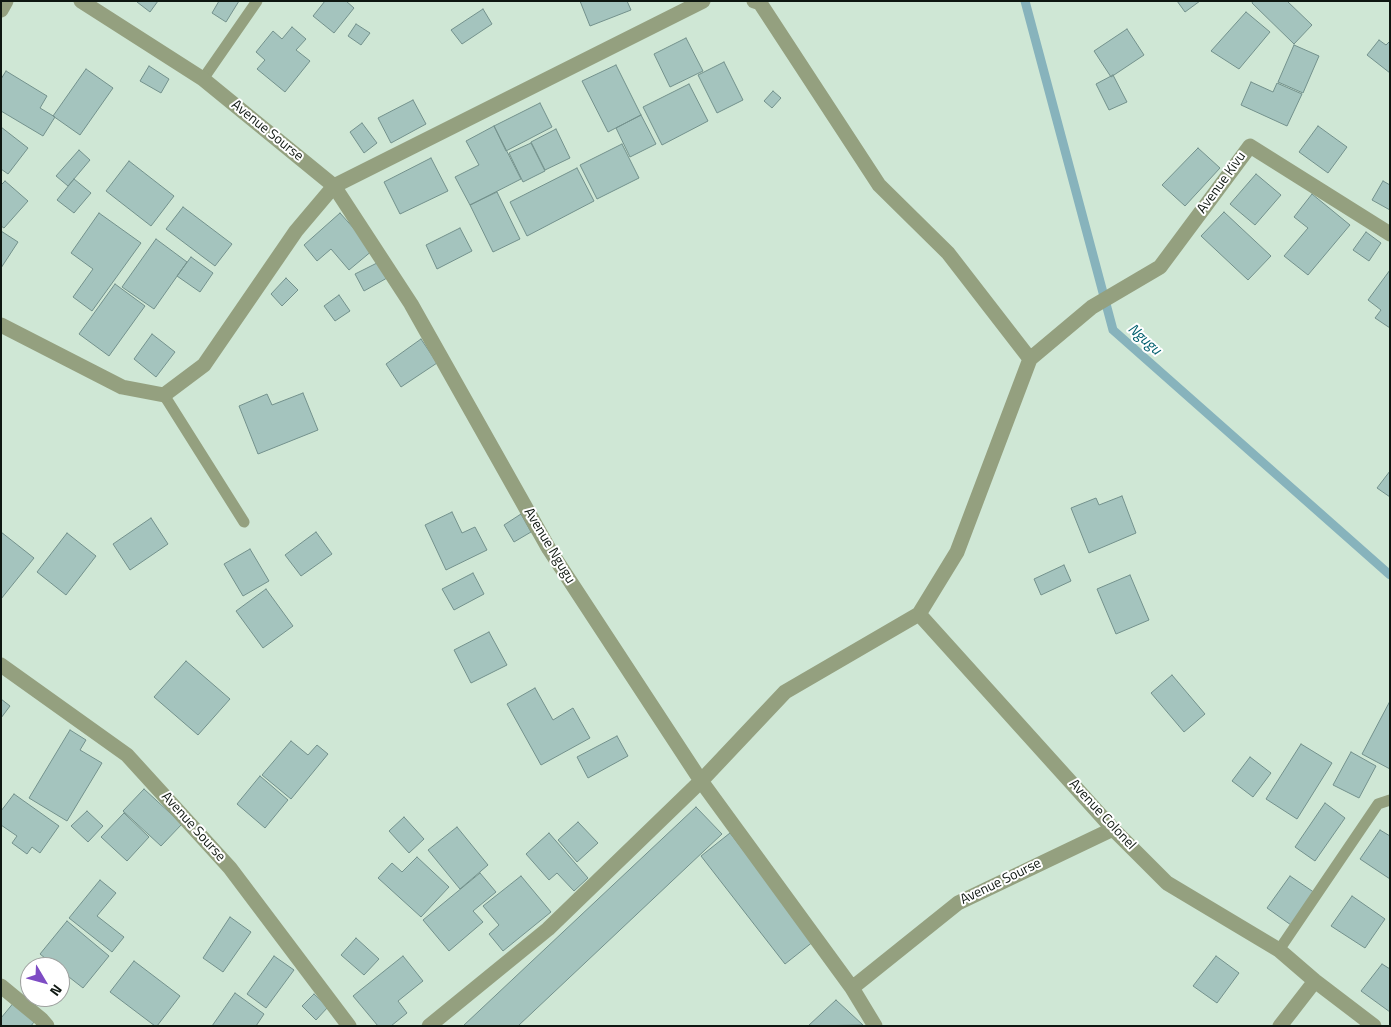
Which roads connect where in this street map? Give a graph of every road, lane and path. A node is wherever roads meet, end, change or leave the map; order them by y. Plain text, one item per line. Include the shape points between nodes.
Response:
1 (6, 1) edge
2 (81, 1) edge
3 (257, 1) edge
4 (703, 1) edge
5 (754, 1) edge
6 (1, 10) edge
7 (203, 79) junction
8 (334, 186) junction
9 (1390, 234) edge
10 (411, 304) joint
11 (1, 325) edge
12 (1030, 359) junction
13 (164, 395) junction
14 (244, 522) dead end
15 (919, 614) junction
16 (1, 665) edge
17 (700, 781) junction
18 (1390, 800) edge
19 (1114, 828) junction
20 (1279, 950) junction
21 (1314, 981) junction
22 (1, 986) edge
23 (852, 988) junction
24 (47, 1026) edge
25 (349, 1026) edge
26 (429, 1026) edge
27 (875, 1026) edge
28 (1280, 1026) edge
29 (1374, 1026) edge

1 - 6 street
2 - 7 street, Avenue Sourse
3 - 7 lane
4 - 8 street
5 - 12 street via 760,3 879,185 948,253
7 - 8 street, Avenue Sourse
8 - 10 street, Avenue Sourse
8 - 13 street via 296,231 204,366
9 - 12 street, Avenue Kivu via 1250,146 1160,267 1092,307
10 - 17 street, Avenue Ngugu via 549,549
11 - 13 street via 122,387
12 - 15 street via 957,552
13 - 14 lane
15 - 17 street via 786,692
15 - 19 street, Avenue Colonel
16 - 25 street, Avenue Sourse via 127,755 230,868
17 - 23 street, Avenue Ngugu
17 - 26 street via 548,929
18 - 20 lane via 1378,804
19 - 20 street, Avenue Colonel via 1167,883
19 - 23 street, Avenue Sourse via 958,903
20 - 21 street, Avenue Colonel
21 - 28 street
21 - 29 street, Avenue Colonel
22 - 24 street
23 - 27 street, Avenue Ngugu

